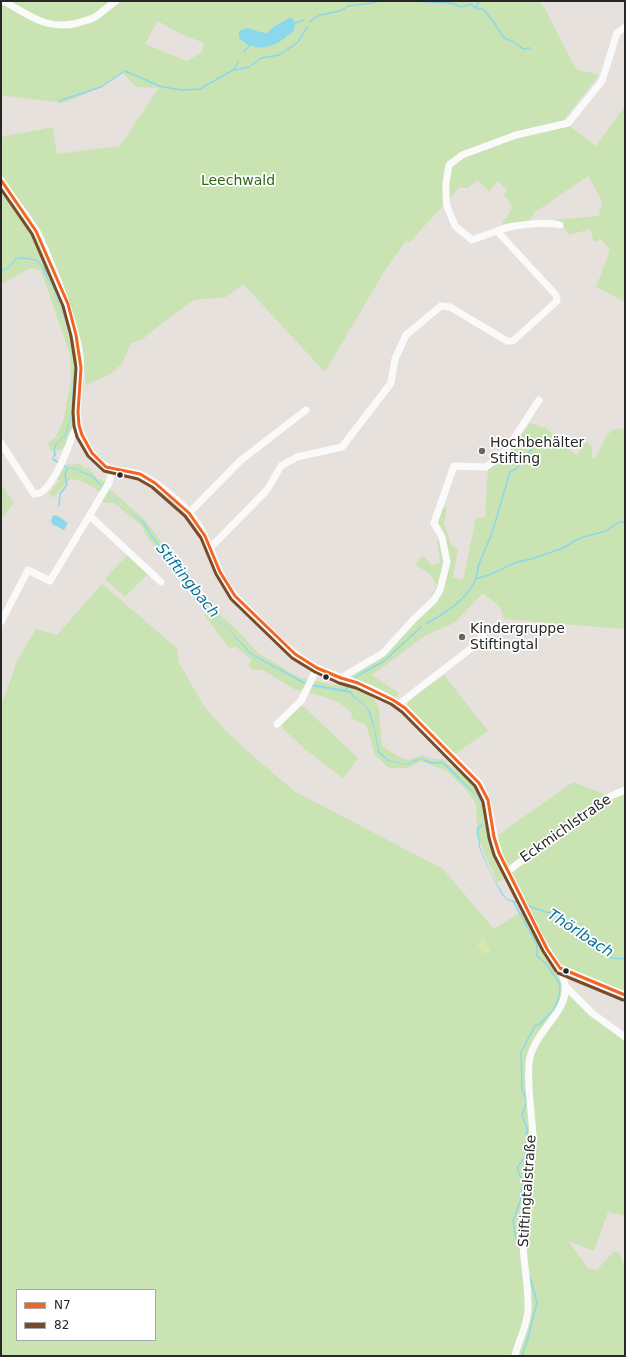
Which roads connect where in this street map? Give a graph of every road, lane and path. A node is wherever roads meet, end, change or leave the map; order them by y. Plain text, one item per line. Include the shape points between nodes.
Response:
1 (3, 1) edge
2 (116, 1) edge
3 (625, 27) edge
4 (1, 180) edge
5 (560, 225) dead end
6 (497, 231) junction
7 (539, 400) dead end
8 (306, 410) dead end
9 (79, 425) junction
10 (1, 443) edge
11 (113, 469) junction
12 (189, 513) junction
13 (90, 516) junction
14 (210, 548) junction
15 (161, 582) dead end
16 (1, 622) edge
17 (483, 635) dead end
18 (317, 668) junction
19 (341, 678) junction
20 (399, 704) junction
21 (277, 724) dead end
22 (625, 790) edge
23 (508, 871) junction
24 (560, 968) junction
25 (565, 986) junction
26 (625, 995) edge
27 (625, 1037) edge
28 (515, 1356) edge

1 - 2 street via 33,18 56,26 93,18
3 - 6 street via 617,34 602,81 568,123 516,135 462,155 449,165 447,206 456,226 472,240
4 - 9 street, Stiftingtalstraße via 36,231 68,304 81,368
5 - 6 street via 504,227
6 - 14 street via 556,295 557,301 513,341 507,341 450,307 441,306 406,335 395,360 391,383 342,447 297,457 281,466 267,490
7 - 19 street via 505,452 486,467 454,466 434,523 442,537 447,562 440,590 434,600 383,653
8 - 12 street via 240,461
9 - 10 street via 74,430 61,466 40,493 34,494
9 - 11 street, Stiftingtalstraße via 92,453 101,463
11 - 12 street, Stiftingtalstraße via 140,474 155,483
11 - 13 street via 109,484
12 - 14 street, Stiftingtalstraße via 200,527
13 - 15 street
13 - 16 street via 50,581 28,570
14 - 18 street, Stiftingtalstraße via 220,572 235,596 287,647
17 - 20 street via 478,643
18 - 19 street, Stiftingtalstraße
18 - 21 street via 301,701
19 - 20 street, Stiftingtalstraße via 358,683
20 - 23 street, Stiftingtalstraße via 412,714 479,783 488,800 494,837
22 - 23 street, Eckmichlstraße via 591,809
23 - 24 street, Stiftingtalstraße via 547,949
24 - 25 street, Stiftingtalstraße
24 - 26 street
25 - 27 street via 592,1013
25 - 28 street, Stiftingtalstraße via 561,1005 535,1043 530,1056 528,1072 533,1152 522,1232 528,1310

